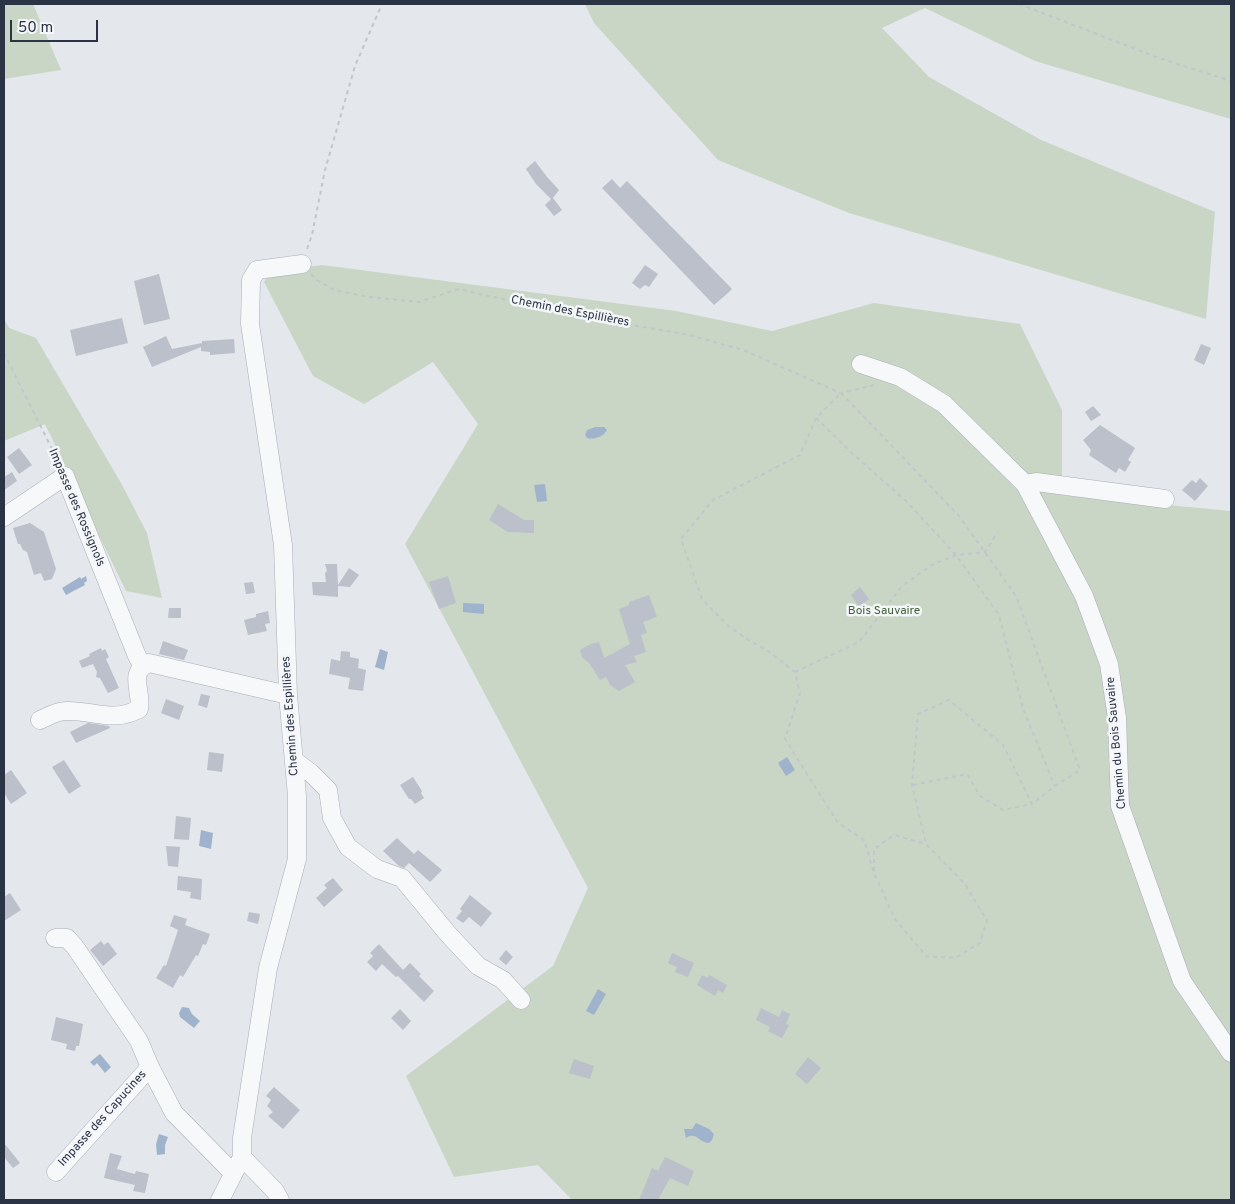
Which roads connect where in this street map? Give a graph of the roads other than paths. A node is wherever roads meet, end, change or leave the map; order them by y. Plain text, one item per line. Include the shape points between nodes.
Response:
1 (302, 264) road end
2 (861, 364) dead end
3 (1025, 484) junction
4 (1165, 499) dead end
5 (4, 517) edge
6 (142, 666) junction
7 (288, 695) junction
8 (40, 720) dead end
9 (295, 761) junction
10 (55, 938) dead end
11 (521, 1000) dead end
12 (1231, 1054) edge
13 (150, 1067) junction
14 (242, 1157) junction
15 (56, 1172) dead end
16 (233, 1173) junction
17 (220, 1200) edge
18 (280, 1200) edge

1 - 7 street, Chemin des Espillières via 257,270 251,280 250,324 283,544
2 - 3 street, Chemin du Bois Sauvaire via 900,378 944,404
3 - 4 street via 1036,482
3 - 12 street, Chemin du Bois Sauvaire via 1084,596 1109,664 1117,718 1120,806 1182,981
5 - 6 street, Impasse des Rossignols via 65,476
6 - 7 street via 149,663
6 - 8 street via 136,686 141,702 139,709 129,715 67,711
7 - 9 street, Chemin des Espillières
9 - 11 street via 328,790 332,818 348,847 377,869 402,878 478,966 503,980
9 - 14 street, Chemin des Espillières via 298,859 268,968 242,1138
10 - 13 street, Impasse des Capucines via 67,938 75,947 139,1041
13 - 15 street, Impasse des Capucines
13 - 16 street, Impasse des Capucines via 174,1113
14 - 16 street, Chemin des Espillières
14 - 18 street
16 - 17 street, Chemin des Espillières

